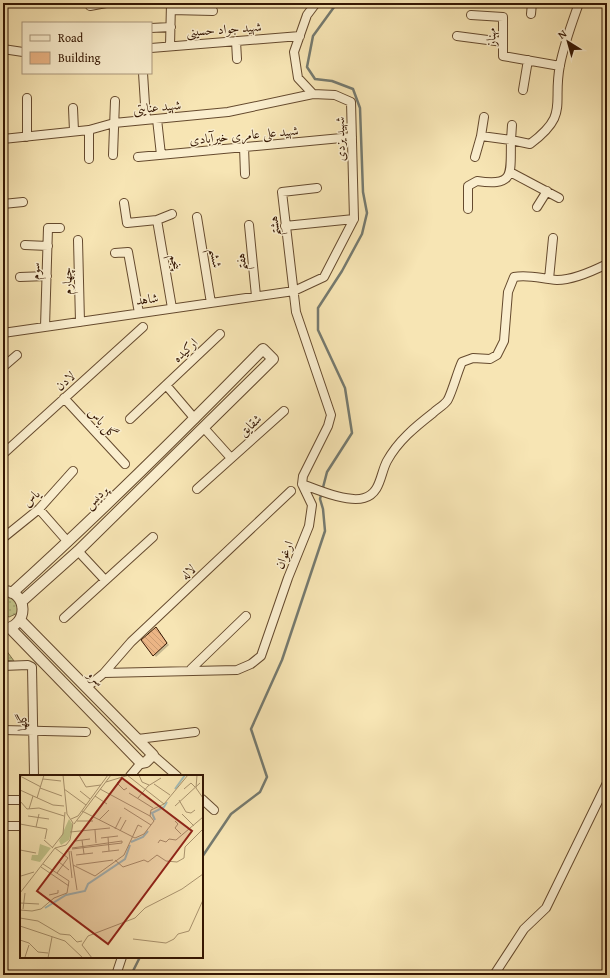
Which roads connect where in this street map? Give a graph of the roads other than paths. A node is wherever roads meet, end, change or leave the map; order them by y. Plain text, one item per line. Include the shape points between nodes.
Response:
1 (90, 3) edge
2 (106, 3) edge
3 (316, 3) edge
4 (532, 3) edge
5 (578, 3) edge
6 (171, 6) edge
7 (213, 11) dead end
8 (531, 14) dead end
9 (471, 15) dead end
10 (171, 27) junction
11 (152, 28) edge
12 (300, 36) junction
13 (457, 36) dead end
14 (236, 41) junction
15 (503, 42) junction
16 (170, 46) junction
17 (152, 48) edge
18 (3, 49) edge
19 (22, 52) edge
20 (237, 59) dead end
21 (528, 60) junction
22 (560, 66) junction
23 (143, 74) edge
24 (522, 90) dead end
25 (314, 94) junction
26 (27, 98) dead end
27 (115, 101) dead end
28 (73, 108) dead end
29 (484, 117) dead end
30 (157, 119) junction
31 (146, 120) junction
32 (114, 123) junction
33 (512, 125) dead end
34 (89, 130) junction
35 (74, 131) junction
36 (481, 136) junction
37 (27, 137) junction
38 (352, 137) junction
39 (3, 139) edge
40 (511, 140) junction
41 (244, 147) junction
42 (113, 155) dead end
43 (161, 155) junction
44 (138, 157) dead end
45 (475, 157) dead end
46 (89, 159) dead end
47 (510, 172) junction
48 (245, 174) dead end
49 (317, 188) dead end
50 (547, 191) junction
51 (559, 198) dead end
52 (23, 202) dead end
53 (124, 203) dead end
54 (3, 204) edge
55 (537, 206) dead end
56 (468, 210) dead end
57 (172, 214) dead end
58 (197, 217) dead end
59 (354, 219) junction
60 (157, 220) junction
61 (249, 225) dead end
62 (285, 226) junction
63 (60, 228) dead end
64 (553, 238) dead end
65 (78, 240) dead end
66 (25, 245) dead end
67 (48, 246) junction
68 (115, 253) dead end
69 (607, 264) edge
70 (47, 276) junction
71 (20, 277) dead end
72 (549, 279) junction
73 (294, 291) junction
74 (256, 296) junction
75 (211, 303) junction
76 (172, 308) junction
77 (139, 313) junction
78 (80, 322) junction
79 (46, 327) junction
80 (143, 327) dead end
81 (3, 333) edge
82 (220, 334) dead end
83 (18, 355) dead end
84 (3, 367) edge
85 (166, 385) junction
86 (64, 398) junction
87 (284, 411) dead end
88 (195, 418) junction
89 (130, 419) dead end
90 (204, 428) junction
91 (3, 454) edge
92 (231, 458) junction
93 (125, 464) dead end
94 (73, 472) dead end
95 (302, 484) junction
96 (197, 488) dead end
97 (291, 491) dead end
98 (39, 509) junction
99 (153, 537) dead end
100 (3, 538) edge
101 (68, 542) junction
102 (78, 551) junction
103 (105, 580) junction
104 (8, 592) edge
105 (21, 602) junction
106 (246, 616) dead end
107 (64, 618) dead end
108 (20, 620) junction
109 (7, 628) edge
110 (3, 666) edge
111 (191, 669) junction
112 (104, 672) junction
113 (87, 687) junction
114 (114, 715) junction
115 (104, 724) junction
116 (3, 730) edge
117 (34, 731) junction
118 (86, 732) dead end
119 (195, 732) dead end
120 (138, 739) junction
121 (153, 755) junction
122 (141, 763) junction
123 (34, 775) edge
124 (131, 775) edge
125 (176, 775) edge
126 (607, 783) edge
127 (3, 800) edge
128 (20, 800) edge
129 (203, 800) edge
130 (214, 810) dead end
131 (3, 826) edge
132 (20, 826) edge
133 (122, 958) edge
134 (116, 975) edge
135 (494, 975) edge

1 - 2 street via 90,6
3 - 12 street via 308,14
4 - 8 street
5 - 22 street
6 - 7 street
6 - 10 street
9 - 15 street, مهناز via 503,17
10 - 11 street
10 - 16 street
12 - 14 street, شهید جواد حسینی
12 - 25 street via 294,52 298,78
13 - 15 street
14 - 16 street, شهید جواد حسینی
14 - 20 street
15 - 21 street, مهناز via 503,56
16 - 17 street, شهید جواد حسینی
18 - 19 street
21 - 22 street, مهناز
21 - 24 street
22 - 40 street via 557,116 547,132 530,144
23 - 31 street
25 - 30 street, شهید عنایتی via 228,112
25 - 38 street, شهید یزدی via 335,95 351,102
26 - 37 street
27 - 32 street
28 - 35 street
29 - 36 street
30 - 31 street, شهید عنایتی
30 - 43 street
31 - 32 street, شهید عنایتی
32 - 34 street, شهید عنایتی
32 - 42 street
33 - 40 street
34 - 35 street, شهید عنایتی
34 - 46 street
35 - 37 street, شهید عنایتی
36 - 40 street
36 - 45 street
37 - 39 street, شهید عنایتی
38 - 41 street, شهید علی عامری خیرآبادی
38 - 59 street, شهید یزدی
40 - 47 street
41 - 43 street, شهید علی عامری خیرآبادی
41 - 48 street
43 - 44 street, شهید علی عامری خیرآبادی
47 - 50 street
47 - 56 street via 505,180 495,184 477,181 468,186
49 - 62 street, هشتم via 282,192
50 - 51 street
50 - 55 street
52 - 54 street
53 - 60 street via 127,223
57 - 60 street
58 - 75 street, ششم
59 - 62 street
59 - 73 street, شهید یزدی via 324,277
60 - 76 street, پنجم
61 - 74 street, هفتم
62 - 73 street, هشتم
63 - 67 street, سوم via 48,228
64 - 72 street
65 - 78 street, چهارم
66 - 67 street
67 - 70 street, سوم
68 - 77 street via 128,252
69 - 72 street via 591,272 558,280
70 - 71 street
70 - 79 street, سوم
72 - 95 street via 524,275 514,278 508,292 504,341 497,355 490,359 473,358 462,362 448,400 395,447 383,468 377,489 364,498 352,498
73 - 74 street, شاهد
73 - 95 street via 296,312 331,415 303,476
74 - 75 street, شاهد
75 - 76 street, شاهد
76 - 77 street, شاهد
77 - 78 street, شاهد
78 - 79 street, شاهد
79 - 81 street, شاهد
80 - 86 street, لادن
82 - 85 street, ارکیده
83 - 84 street
85 - 88 street
85 - 89 street, ارکیده
86 - 91 street, لادن
86 - 93 street, گل یاس
87 - 92 street, شقایق
88 - 90 street
88 - 90 street, پردیس via 264,349 274,359
88 - 101 street, پردیس
90 - 92 street
90 - 102 street, پردیس
92 - 96 street, شقایق
94 - 98 street, یاس
95 - 111 street, ارغوان via 312,505 309,526 261,656 237,670
97 - 112 street, لاله via 131,642
98 - 100 street, یاس
98 - 101 street
99 - 103 street
101 - 102 street
101 - 104 street, پردیس
102 - 103 street
102 - 105 street, پردیس
103 - 107 street
104 - 105 street
105 - 108 street via 23,608
106 - 111 street
108 - 109 street
108 - 113 street, سرو
109 - 115 street, سرو
110 - 117 street, گلها via 32,667
111 - 112 street, ارغوان
112 - 113 street
113 - 114 street, سرو
114 - 115 street
114 - 120 street, سرو
115 - 122 street, سرو
116 - 117 street
117 - 118 street
117 - 123 street, گلها
119 - 120 street
120 - 121 street, سرو
121 - 122 street
121 - 125 street
122 - 124 street
126 - 135 street via 546,908 524,929
127 - 128 street
129 - 130 street
131 - 132 street
133 - 134 street

